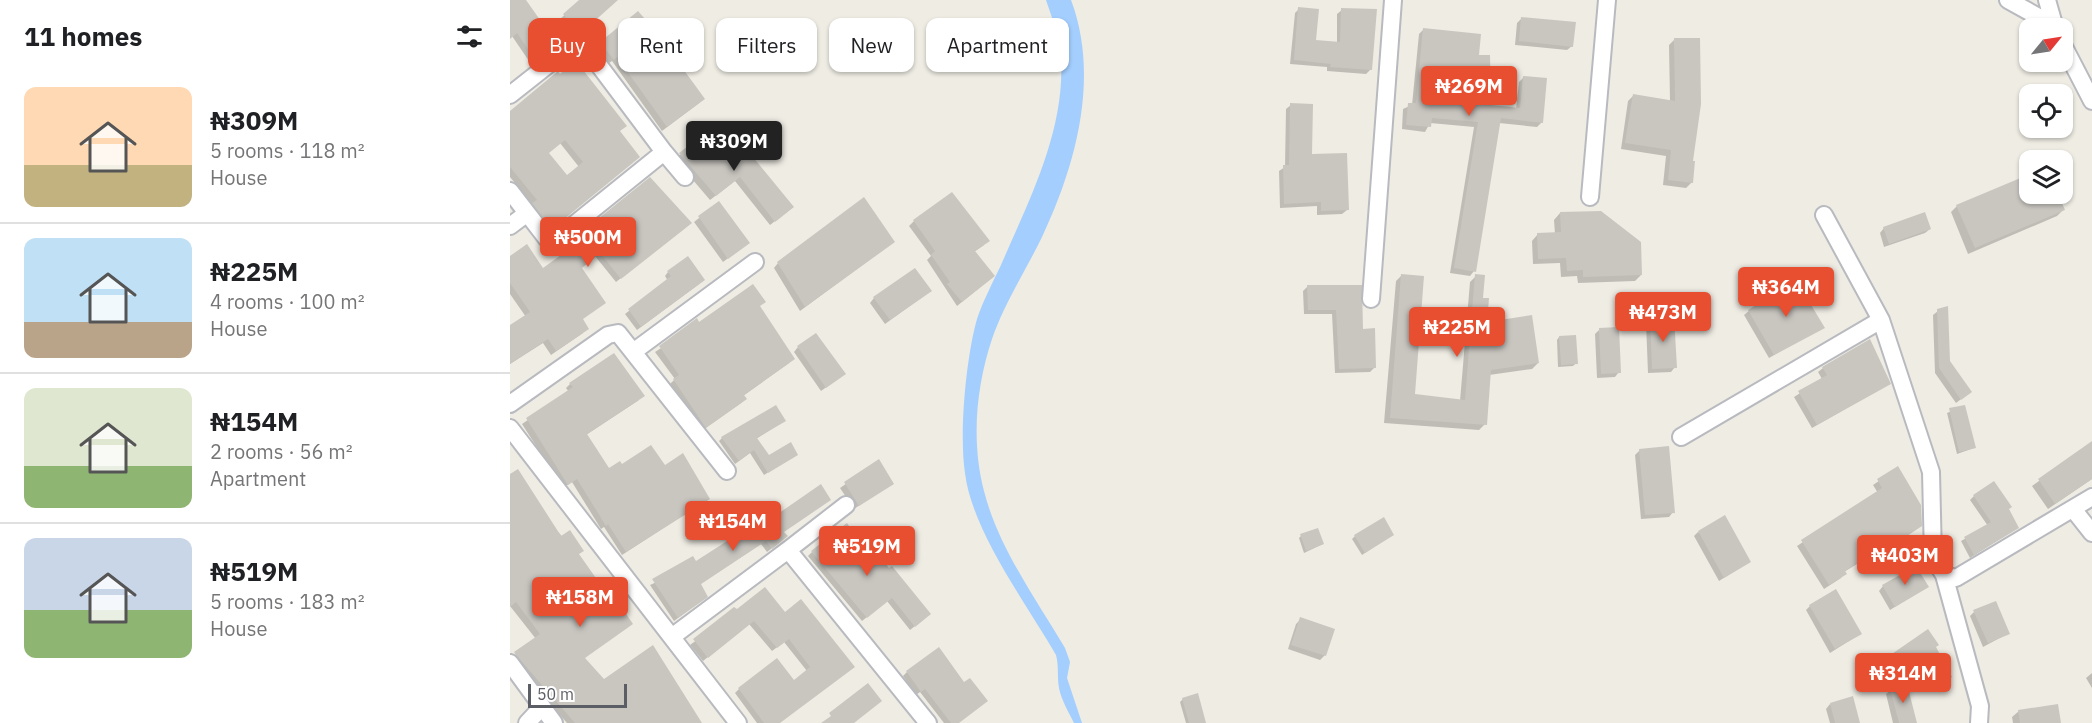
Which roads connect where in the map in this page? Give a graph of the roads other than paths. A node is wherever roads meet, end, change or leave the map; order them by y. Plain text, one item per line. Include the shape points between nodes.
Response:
1 (1394, 0) edge
2 (1607, 0) edge
3 (2008, 0) edge
4 (2047, 0) edge
5 (2039, 18) edge
6 (2052, 18) edge
7 (2073, 64) edge
8 (510, 95) edge
9 (2092, 101) edge
10 (664, 152) junction
11 (685, 177) dead end
12 (510, 191) edge
13 (1590, 197) dead end
14 (526, 214) junction
15 (1824, 215) dead end
16 (510, 226) edge
17 (755, 262) dead end
18 (1371, 299) dead end
19 (1881, 320) junction
20 (633, 352) junction
21 (510, 404) edge
22 (510, 428) edge
23 (1681, 437) dead end
24 (728, 471) dead end
25 (2092, 497) edge
26 (846, 504) dead end
27 (2073, 509) junction
28 (2092, 533) edge
29 (788, 549) junction
30 (1944, 575) junction
31 (673, 636) junction
32 (510, 663) edge
33 (542, 707) junction
34 (527, 723) edge
35 (554, 723) edge
36 (738, 723) edge
37 (928, 723) edge
38 (1979, 723) edge

1 - 18 street
2 - 13 street
3 - 5 street
4 - 6 street
7 - 9 street
8 - 10 street via 572,46 582,44
10 - 11 street
10 - 14 street via 555,240 547,239
12 - 14 street
14 - 16 street
15 - 19 street
17 - 20 street
19 - 23 street
19 - 30 street via 1931,472 1933,557
20 - 21 street via 618,333 608,335
20 - 24 street
22 - 31 street
25 - 27 street
26 - 29 street
27 - 28 street
27 - 30 street via 1956,578
29 - 31 street
29 - 37 street
30 - 38 street via 1980,706
31 - 36 street
32 - 33 street
33 - 34 street
33 - 35 street

